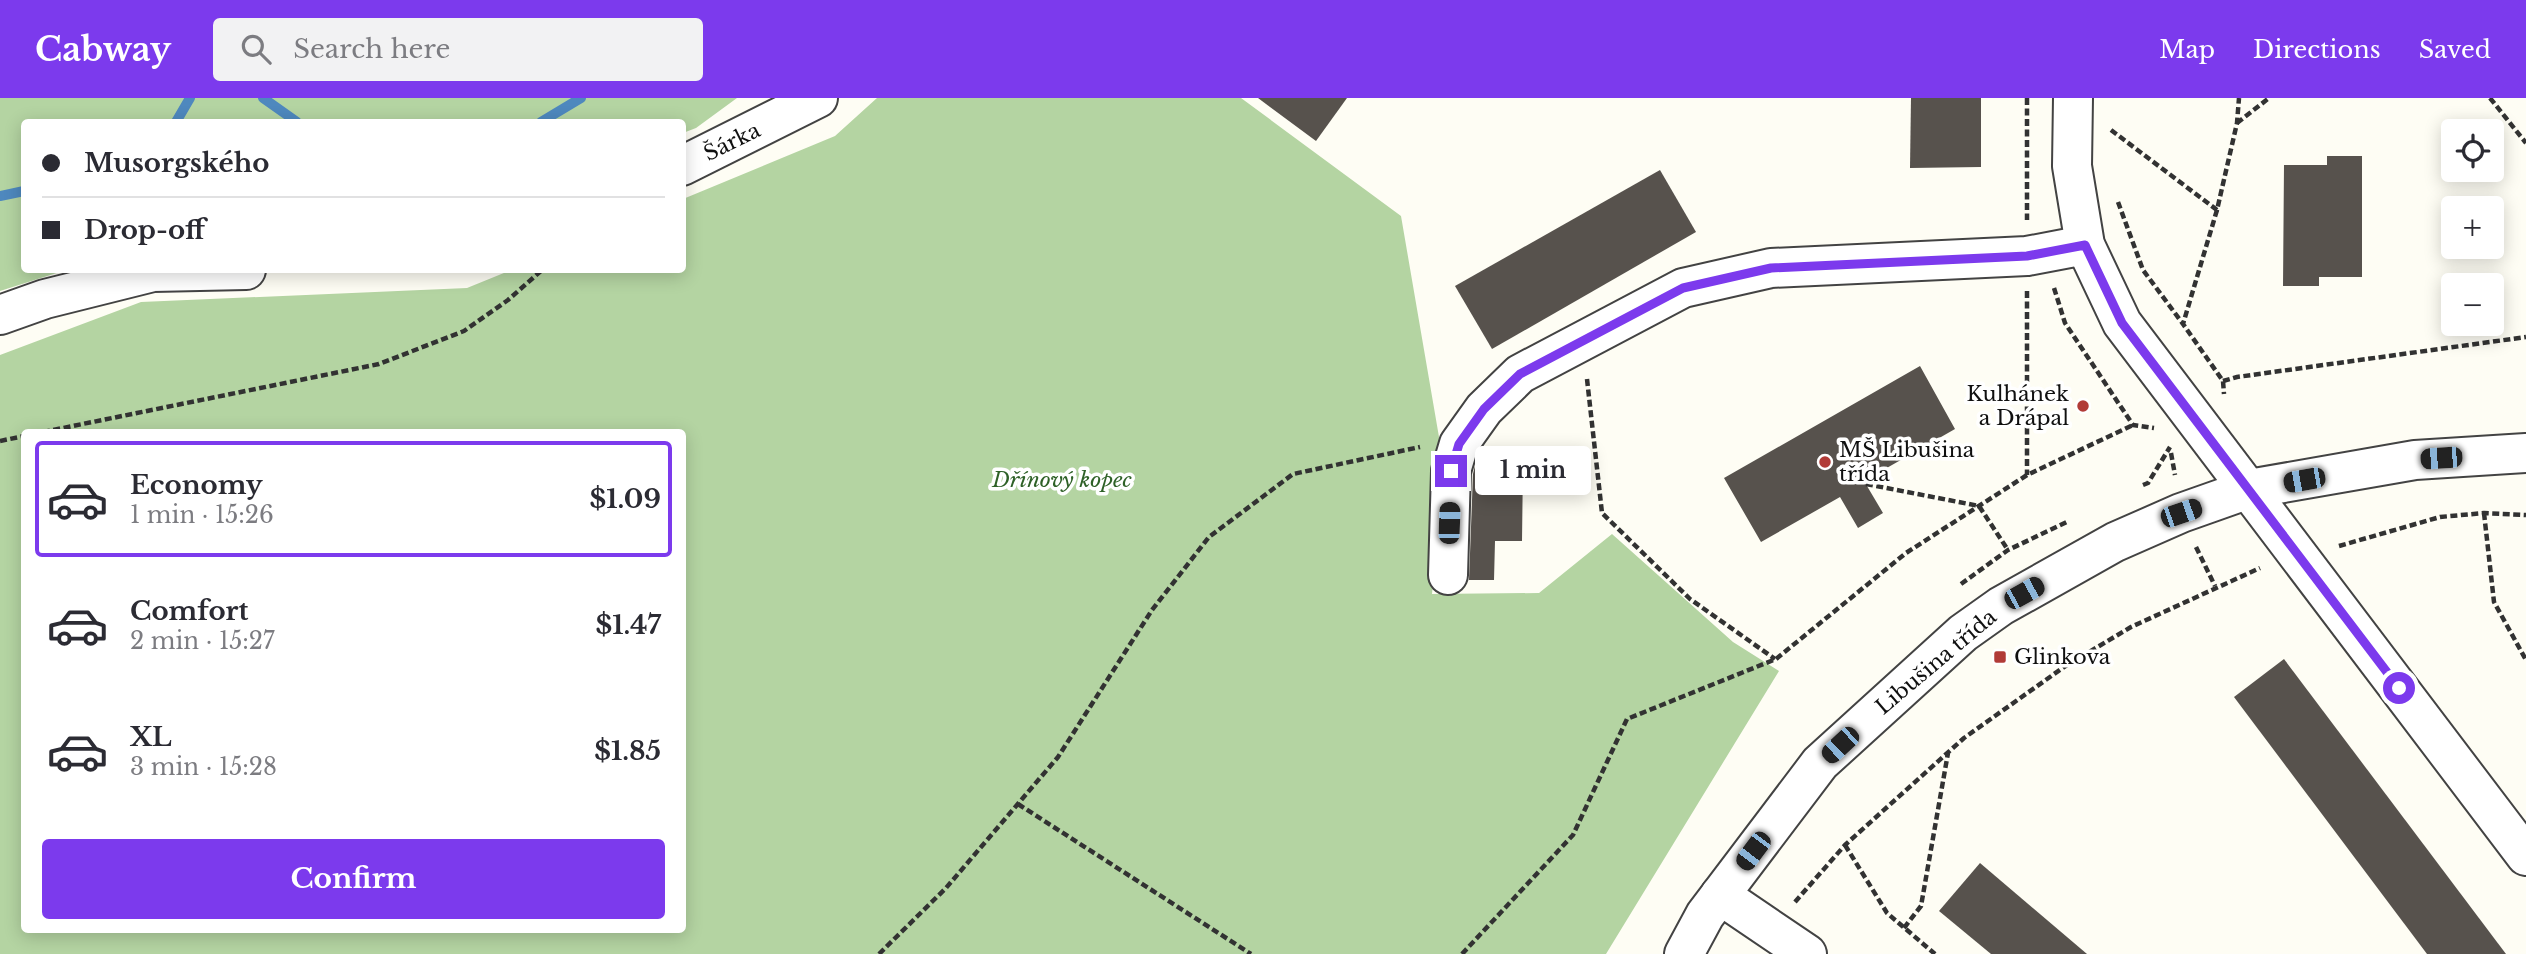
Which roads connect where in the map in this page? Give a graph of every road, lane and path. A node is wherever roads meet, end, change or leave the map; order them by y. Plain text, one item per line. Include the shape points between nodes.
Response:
1 (818, 98) edge
2 (2239, 98) edge
3 (2269, 98) edge
4 (2490, 98) edge
5 (2087, 110) edge
6 (2237, 123) junction
7 (2526, 143) edge
8 (686, 164) edge
9 (2117, 198) dead end
10 (2217, 210) junction
11 (2085, 245) junction
12 (2045, 254) junction
13 (149, 273) edge
14 (539, 273) edge
15 (2192, 296) dead end
16 (0, 315) edge
17 (2183, 324) dead end
18 (1606, 328) junction
19 (2526, 337) edge
20 (2223, 382) dead end
21 (2133, 425) junction
22 (58, 429) edge
23 (21, 437) edge
24 (0, 441) edge
25 (1459, 444) junction
26 (2526, 453) edge
27 (1866, 484) dead end
28 (2136, 489) dead end
29 (2249, 489) junction
30 (1979, 506) junction
31 (2484, 513) junction
32 (2526, 515) edge
33 (2079, 516) dead end
34 (2008, 550) junction
35 (2301, 558) junction
36 (1448, 575) dead end
37 (1961, 584) dead end
38 (1776, 659) junction
39 (2526, 660) edge
40 (1948, 752) junction
41 (1018, 804) junction
42 (1845, 845) junction
43 (2526, 856) edge
44 (1720, 895) junction
45 (1904, 928) junction
46 (1792, 943) edge
47 (879, 954) edge
48 (1251, 954) edge
49 (1462, 954) edge
50 (1684, 954) edge
51 (1935, 954) edge

1 - 8 street, Šárka
2 - 6 path
3 - 6 path
4 - 7 path
5 - 10 path
5 - 11 street via 2072,166
6 - 10 path
9 - 17 path via 2143,270
10 - 15 path
11 - 12 street
11 - 29 street via 2122,323
12 - 18 street via 1771,268 1683,288
12 - 21 path via 2065,323
13 - 16 street
14 - 22 path via 464,331 379,364
18 - 25 street via 1520,374 1484,409
18 - 38 path via 1587,380 1602,513 1690,599
19 - 20 path
21 - 28 path via 2156,428 2170,446 2148,483
21 - 30 path via 2027,475
23 - 24 path
25 - 36 street via 1451,471
25 - 41 path via 1442,443 1293,474 1209,537 1152,610 1058,757
26 - 29 street, Libušina třída via 2415,460
27 - 30 path
29 - 35 street
29 - 44 street, Libušina třída via 2115,542 1975,623 1820,764
30 - 34 path
30 - 38 path via 1906,553
31 - 32 path
31 - 35 path via 2440,517
31 - 39 path via 2494,602
33 - 34 path
34 - 37 path
35 - 40 path via 2264,566 2131,627 2064,667
35 - 43 street
38 - 49 path via 1627,719 1573,835
40 - 42 path
40 - 45 path via 1922,906
41 - 47 path via 946,888
41 - 48 path
42 - 45 path via 1886,913
42 - 46 path via 1793,905
44 - 46 street
44 - 50 street, Libušina třída
45 - 51 path

